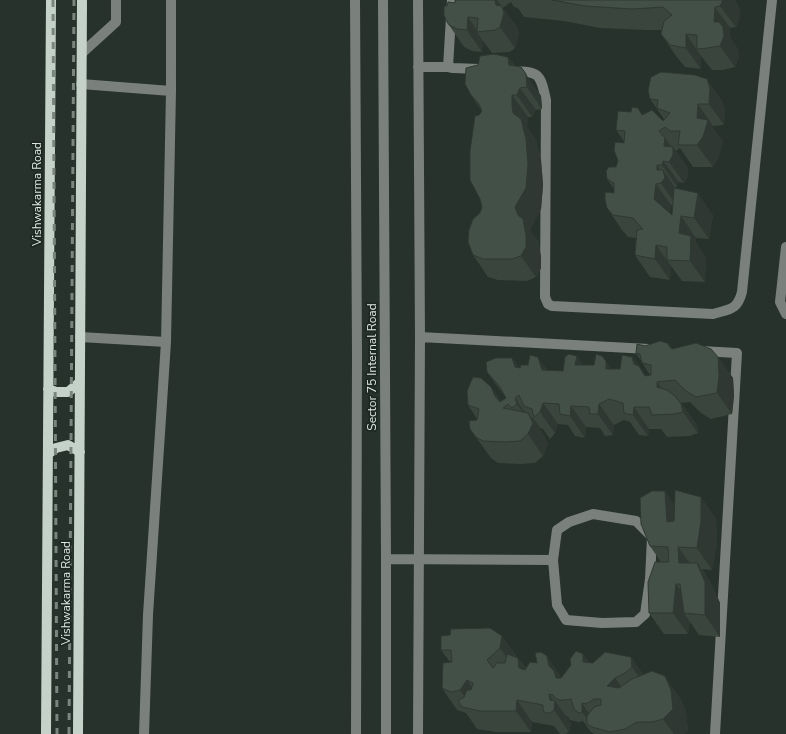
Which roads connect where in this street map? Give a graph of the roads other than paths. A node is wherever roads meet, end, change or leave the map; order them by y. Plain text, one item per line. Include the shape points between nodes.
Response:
1 (51, 0) edge
2 (82, 0) edge
3 (116, 0) edge
4 (171, 0) edge
5 (356, 0) edge
6 (383, 0) edge
7 (418, 0) edge
8 (452, 0) edge
9 (772, 0) edge
10 (82, 53) junction
11 (418, 67) junction
12 (448, 67) junction
13 (81, 84) junction
14 (172, 91) junction
15 (786, 247) edge
16 (786, 314) edge
17 (80, 337) junction
18 (420, 337) junction
19 (166, 342) junction
20 (659, 349) edge
21 (690, 351) edge
22 (80, 382) junction
23 (48, 389) junction
24 (80, 452) junction
25 (48, 454) junction
26 (419, 558) junction
27 (386, 559) junction
28 (553, 560) junction
29 (46, 734) edge
30 (78, 734) edge
31 (144, 734) edge
32 (356, 734) edge
33 (386, 734) edge
34 (418, 734) edge
35 (715, 734) edge

1 - 23 main road, Vishwakarma Road
2 - 10 main road, Vishwakarma Road
3 - 10 street via 116,22
4 - 14 street
5 - 32 street
6 - 27 street, Sector 75 Internal Road
7 - 11 street
8 - 12 street
9 - 12 street via 742,292 739,303 733,308 713,314 548,304 545,297 546,100 543,84 536,74 530,71
10 - 13 main road, Vishwakarma Road
11 - 12 street
11 - 18 street
13 - 14 street
13 - 17 main road, Vishwakarma Road
14 - 19 street
15 - 16 street via 780,302
17 - 19 street
17 - 22 main road, Vishwakarma Road
18 - 20 street
18 - 26 street
19 - 31 street via 148,615
21 - 35 street via 737,353
22 - 23 main road via 68,392
22 - 24 main road, Vishwakarma Road
23 - 25 main road, Vishwakarma Road
24 - 25 main road via 68,445 56,448
24 - 30 main road, Vishwakarma Road
25 - 29 main road, Vishwakarma Road
26 - 27 street
26 - 28 street
26 - 34 street
27 - 33 street, Sector 75 Internal Road
28 - 28 street via 557,530 569,522 593,514 636,520 652,537 645,614 636,622 566,620 557,605

